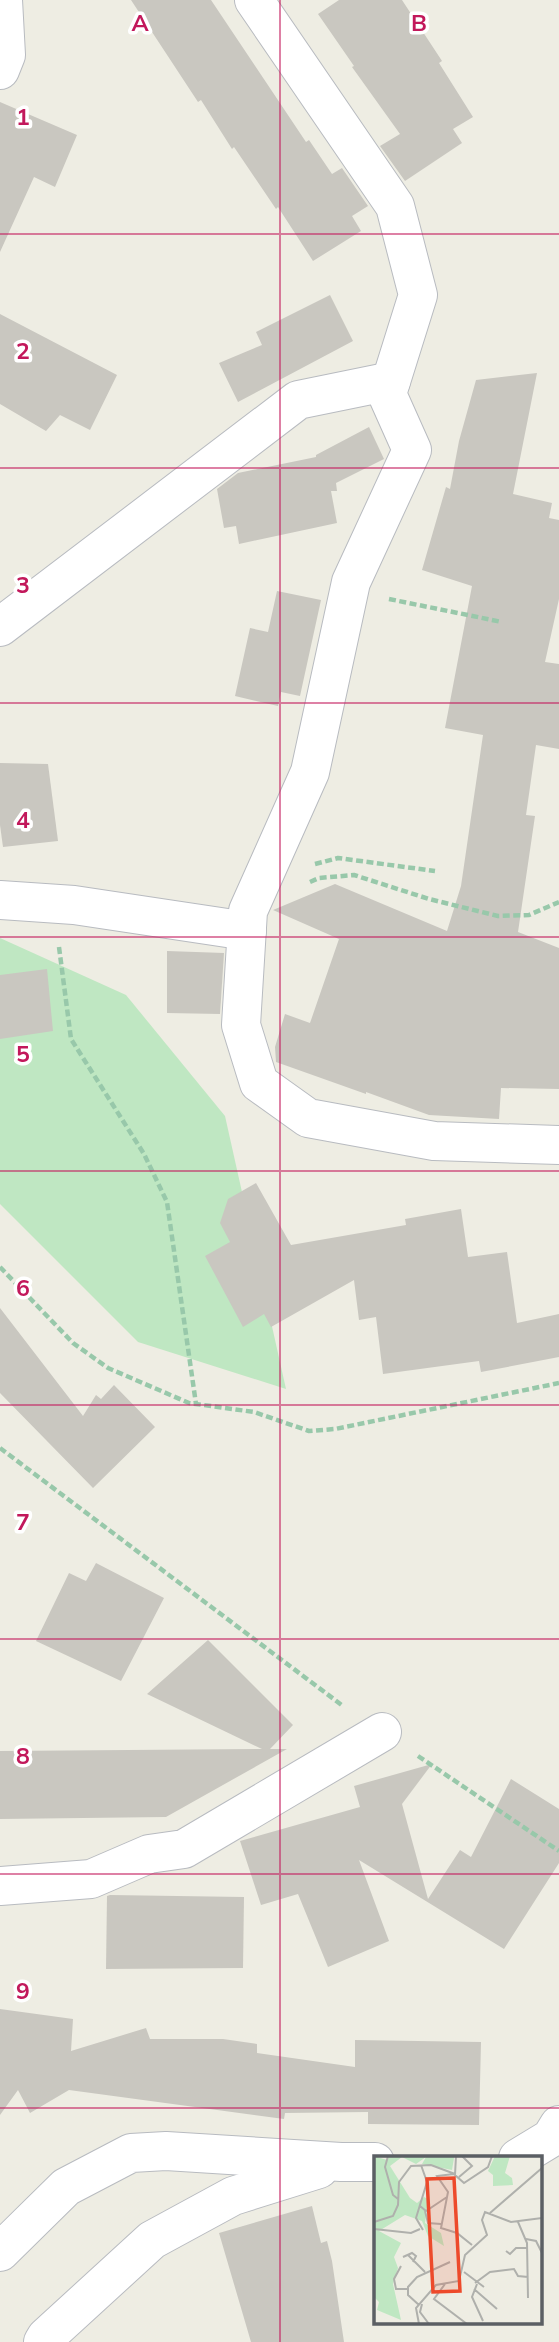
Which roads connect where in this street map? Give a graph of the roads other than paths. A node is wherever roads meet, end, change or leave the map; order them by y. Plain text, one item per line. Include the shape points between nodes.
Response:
1 (254, 0) edge
2 (8, 5) edge
3 (0, 71) edge
4 (391, 381) junction
5 (0, 627) edge
6 (0, 900) edge
7 (247, 931) junction
8 (559, 1145) edge
9 (395, 1741) road end
10 (0, 1886) edge
11 (559, 2124) edge
12 (521, 2156) edge
13 (358, 2162) edge
14 (0, 2252) edge
15 (43, 2342) edge

1 - 4 street via 395,206 418,295
2 - 3 street via 6,55
4 - 5 street via 298,400
4 - 7 street via 387,394 412,450 351,582 281,882 248,911
6 - 7 street via 74,905
7 - 8 street via 241,1025 259,1083 308,1118 434,1141
9 - 10 street via 184,1849 149,1854 91,1879
11 - 12 street via 551,2138
13 - 14 street via 131,2153 66,2187
13 - 15 street via 233,2196 152,2240

